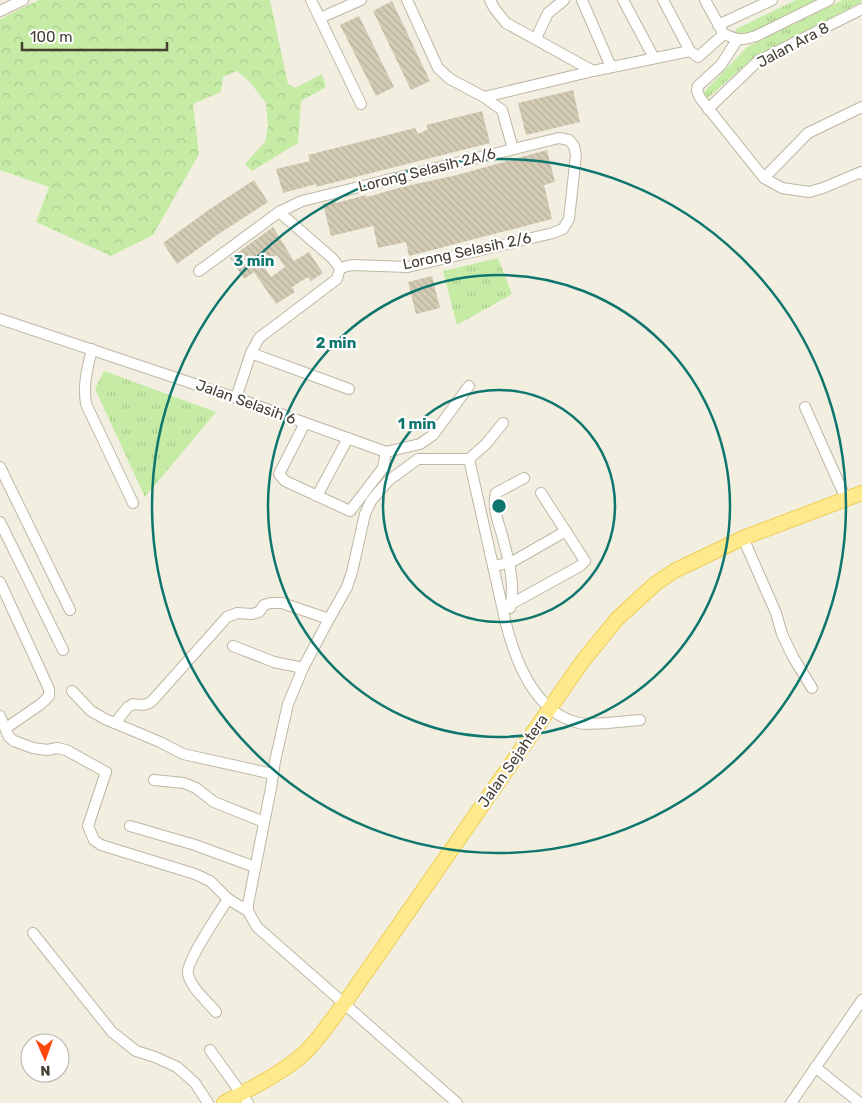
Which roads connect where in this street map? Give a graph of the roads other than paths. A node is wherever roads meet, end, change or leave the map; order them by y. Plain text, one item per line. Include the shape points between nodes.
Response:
1 (23, 0) edge
2 (311, 0) edge
3 (361, 0) edge
4 (407, 0) edge
5 (490, 0) edge
6 (564, 0) edge
7 (582, 0) edge
8 (623, 0) edge
9 (663, 0) edge
10 (705, 0) edge
11 (772, 0) edge
12 (829, 0) edge
13 (4, 6) edge
14 (862, 9) edge
15 (320, 18) junction
16 (721, 29) junction
17 (536, 38) junction
18 (737, 40) junction
19 (694, 54) junction
20 (654, 58) junction
21 (611, 67) junction
22 (593, 71) junction
23 (484, 97) junction
24 (361, 104) dead end
25 (862, 107) edge
26 (708, 109) junction
27 (513, 149) junction
28 (862, 174) edge
29 (764, 178) junction
30 (279, 212) junction
31 (563, 229) joint
32 (340, 268) junction
33 (199, 271) dead end
34 (0, 319) edge
35 (92, 349) junction
36 (252, 353) junction
37 (468, 386) dead end
38 (349, 389) dead end
39 (236, 398) junction
40 (805, 407) dead end
41 (305, 423) junction
42 (503, 423) dead end
43 (348, 438) junction
44 (408, 448) junction
45 (386, 452) junction
46 (469, 458) junction
47 (418, 459) junction
48 (0, 467) edge
49 (524, 478) dead end
50 (541, 493) dead end
51 (862, 493) edge
52 (317, 496) junction
53 (846, 499) junction
54 (133, 503) dead end
55 (0, 522) edge
56 (566, 531) junction
57 (743, 538) junction
58 (510, 563) junction
59 (493, 566) junction
60 (0, 582) edge
61 (511, 604) junction
62 (70, 610) dead end
63 (329, 619) junction
64 (506, 624) junction
65 (233, 646) dead end
66 (63, 650) dead end
67 (304, 668) junction
68 (812, 688) dead end
69 (72, 691) dead end
70 (549, 710) junction
71 (0, 716) edge
72 (640, 720) dead end
73 (115, 723) junction
74 (6, 728) junction
75 (273, 774) junction
76 (154, 780) dead end
77 (264, 822) junction
78 (130, 826) dead end
79 (255, 867) junction
80 (228, 899) junction
81 (248, 911) junction
82 (34, 933) dead end
83 (862, 1000) edge
84 (344, 1004) junction
85 (216, 1012) dead end
86 (210, 1050) dead end
87 (815, 1067) junction
88 (236, 1100) edge
89 (208, 1103) edge
90 (456, 1103) edge
91 (791, 1103) edge
92 (860, 1103) edge

1 - 13 street
2 - 15 street
3 - 15 street
4 - 23 street via 438,68 450,79
5 - 17 street via 506,23
6 - 17 street via 548,13
7 - 21 street
8 - 20 street
9 - 19 street
10 - 16 street
11 - 16 street
12 - 18 street via 756,36
14 - 26 street, Jalan Ara 8 via 758,61
15 - 24 street
16 - 18 street
16 - 19 street
17 - 22 street
18 - 26 street via 721,65 698,86 700,98
19 - 20 street
20 - 21 street
21 - 22 street
22 - 23 street
23 - 27 street via 502,110
25 - 29 street via 808,134
26 - 29 street
27 - 30 street, Lorong Selasih 2A/6 via 302,201
27 - 31 street, Lorong Selasih 2A/6 via 559,138 570,140 574,146 576,155 569,219
28 - 29 street via 809,192 782,188
30 - 32 street
30 - 33 street
31 - 32 street, Lorong Selasih 2/6 via 408,267 352,264
32 - 36 street via 337,279 259,338
34 - 35 street, Jalan Selasih 6
35 - 39 street, Jalan Selasih 6
35 - 54 street via 84,376 86,404
36 - 38 street
36 - 39 street
37 - 44 street via 433,435
39 - 41 street, Jalan Selasih 6
40 - 53 street
41 - 43 street, Jalan Selasih 6
41 - 52 street via 279,474 285,481
42 - 46 street
43 - 45 street, Jalan Selasih 6
43 - 52 street
44 - 45 street
44 - 47 street
45 - 52 street via 383,468 350,512
46 - 47 street
46 - 59 street
47 - 63 street via 388,481 371,501 347,587
48 - 62 street
49 - 58 street via 496,493 494,499 494,510
50 - 56 street
51 - 53 main road, Jalan Sejahtera
53 - 57 main road, Jalan Sejahtera
55 - 66 street
56 - 58 street
56 - 61 street via 585,561
57 - 68 street via 790,650
57 - 70 main road, Jalan Sejahtera via 674,571 641,595 582,662
58 - 59 street
58 - 61 street
59 - 64 street
60 - 74 street via 49,689 49,696 41,704
61 - 64 street
63 - 67 street
63 - 73 street via 282,603 271,603 252,614 237,612 227,617 150,703 133,704
64 - 70 street via 525,678
65 - 67 street via 274,662
67 - 75 street via 288,704
69 - 73 street via 91,711
70 - 72 street via 581,724
70 - 84 main road, Jalan Sejahtera
71 - 74 street
73 - 75 street via 183,754
74 - 80 street via 14,741 33,748 66,750 106,772 88,826 94,840 101,845 195,874 210,881
75 - 77 street
76 - 77 street via 184,783 214,802
77 - 79 street
78 - 79 street
79 - 81 street
80 - 81 street
80 - 85 street via 191,958 187,973 192,984
81 - 84 street via 257,927
82 - 89 street via 112,1032 136,1051 177,1066
83 - 87 street
84 - 88 main road, Jalan Sejahtera via 301,1056
84 - 90 street
86 - 88 street
87 - 91 street
87 - 92 street

